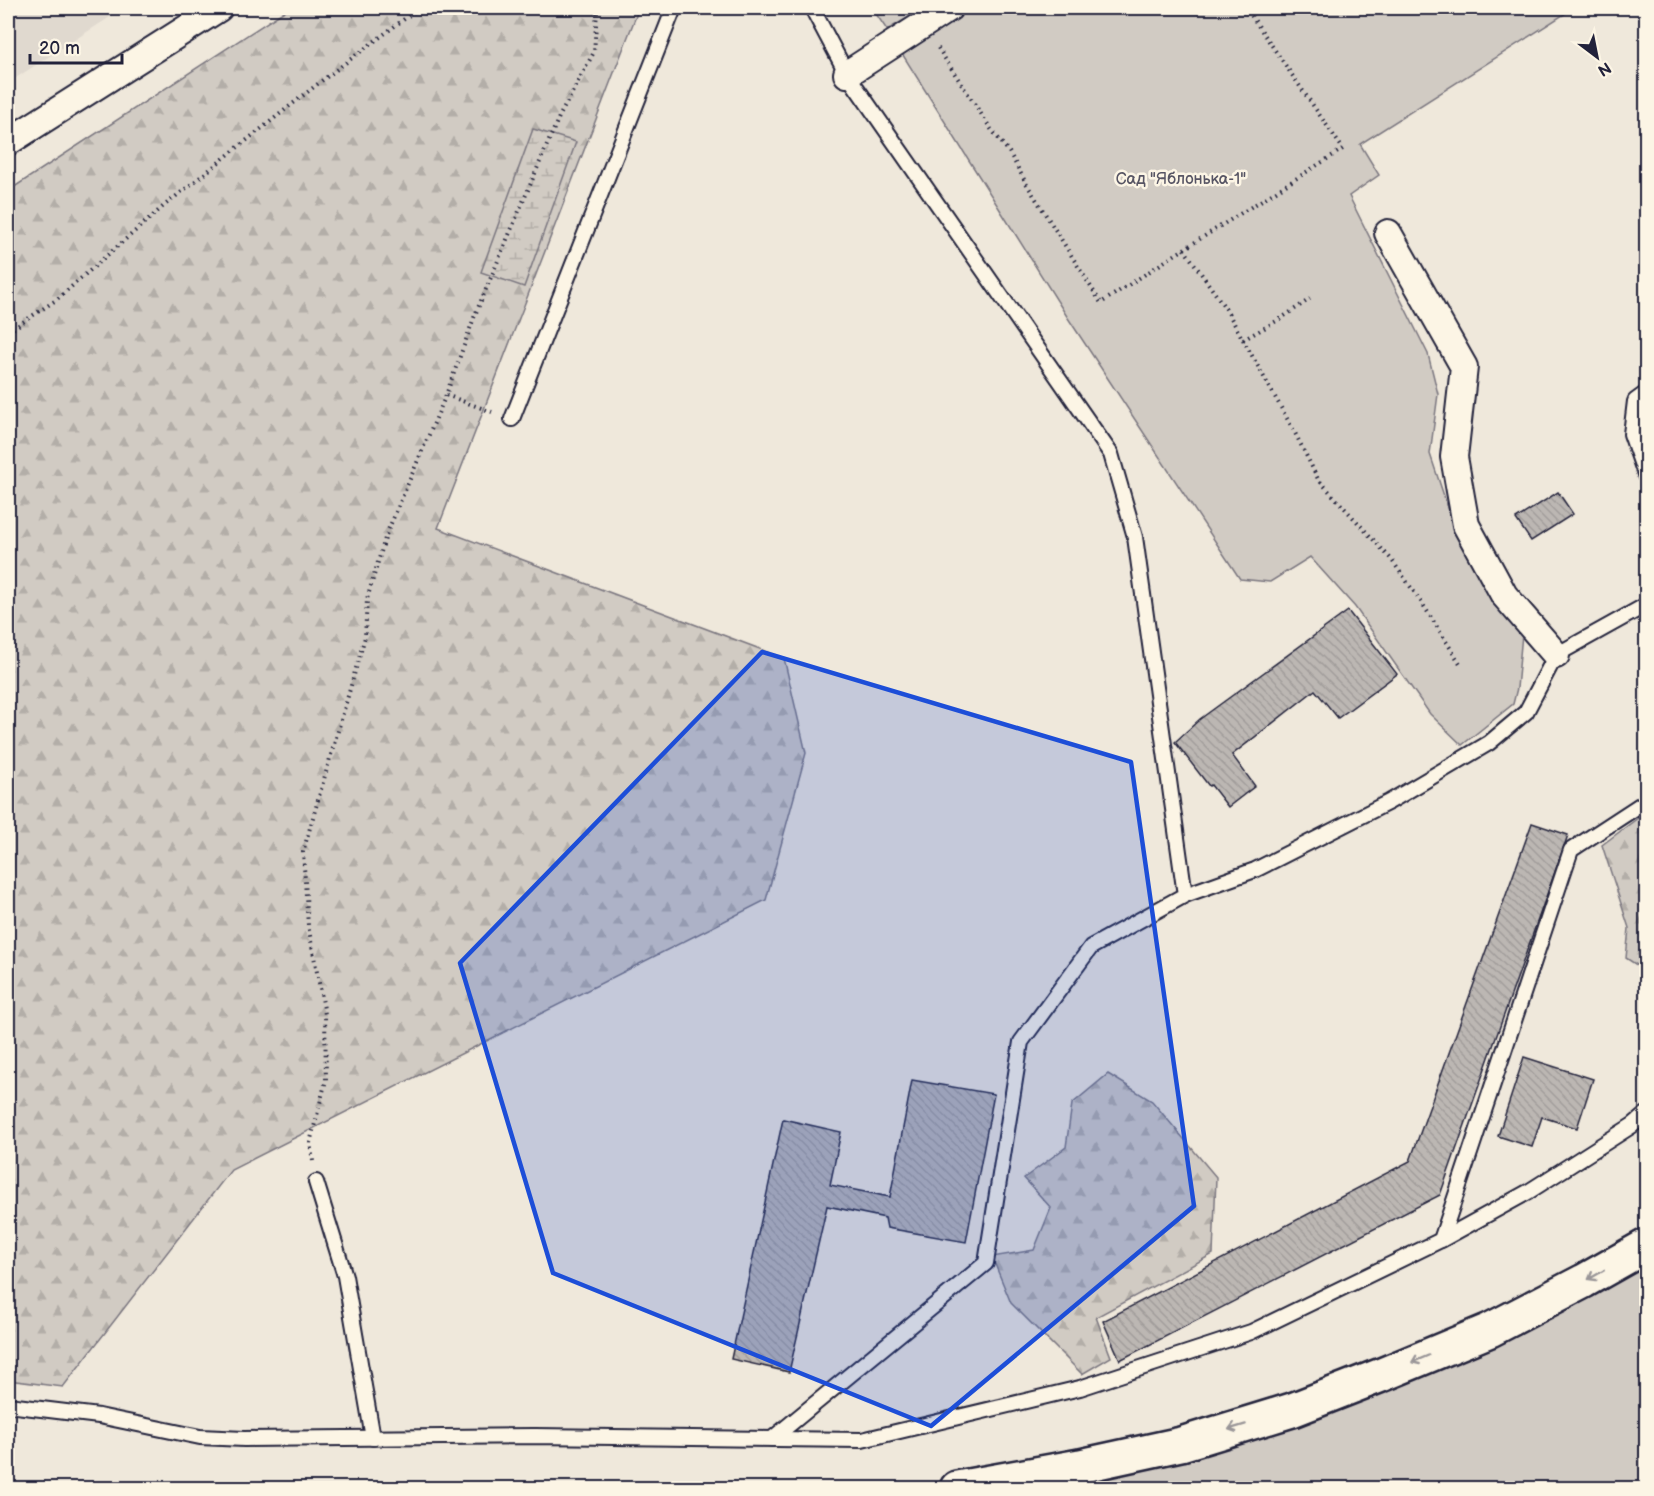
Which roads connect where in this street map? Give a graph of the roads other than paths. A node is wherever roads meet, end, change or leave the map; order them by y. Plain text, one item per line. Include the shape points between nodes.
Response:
1 (219, 8) edge
2 (674, 8) edge
3 (812, 8) edge
4 (949, 8) edge
5 (847, 74) junction
6 (8, 142) edge
7 (1388, 233) dead end
8 (1647, 393) edge
9 (512, 419) road end
10 (1647, 477) edge
11 (1647, 605) edge
12 (1556, 656) junction
13 (1647, 801) edge
14 (1185, 895) junction
15 (1647, 1114) edge
16 (316, 1182) road end
17 (1441, 1240) junction
18 (1647, 1246) edge
19 (8, 1405) edge
20 (373, 1438) junction
21 (772, 1439) junction
22 (957, 1488) edge

1 - 6 street
2 - 9 lane
3 - 5 lane
4 - 5 street
5 - 14 lane via 1111,454 1135,537
7 - 12 street via 1464,367 1454,457 1466,525 1504,595
8 - 10 lane via 1635,401 1631,435
11 - 12 lane
12 - 14 lane via 1526,712 1489,743 1389,802 1254,870
13 - 17 lane via 1571,849
14 - 21 lane via 1091,947 1021,1042 986,1263
15 - 17 lane via 1528,1192
16 - 20 lane via 345,1276
17 - 21 lane via 1251,1332 1080,1388 862,1440
18 -> 22 main road via 1490,1330 1292,1410 1181,1444
19 - 20 lane via 99,1416 200,1437
20 - 21 lane

